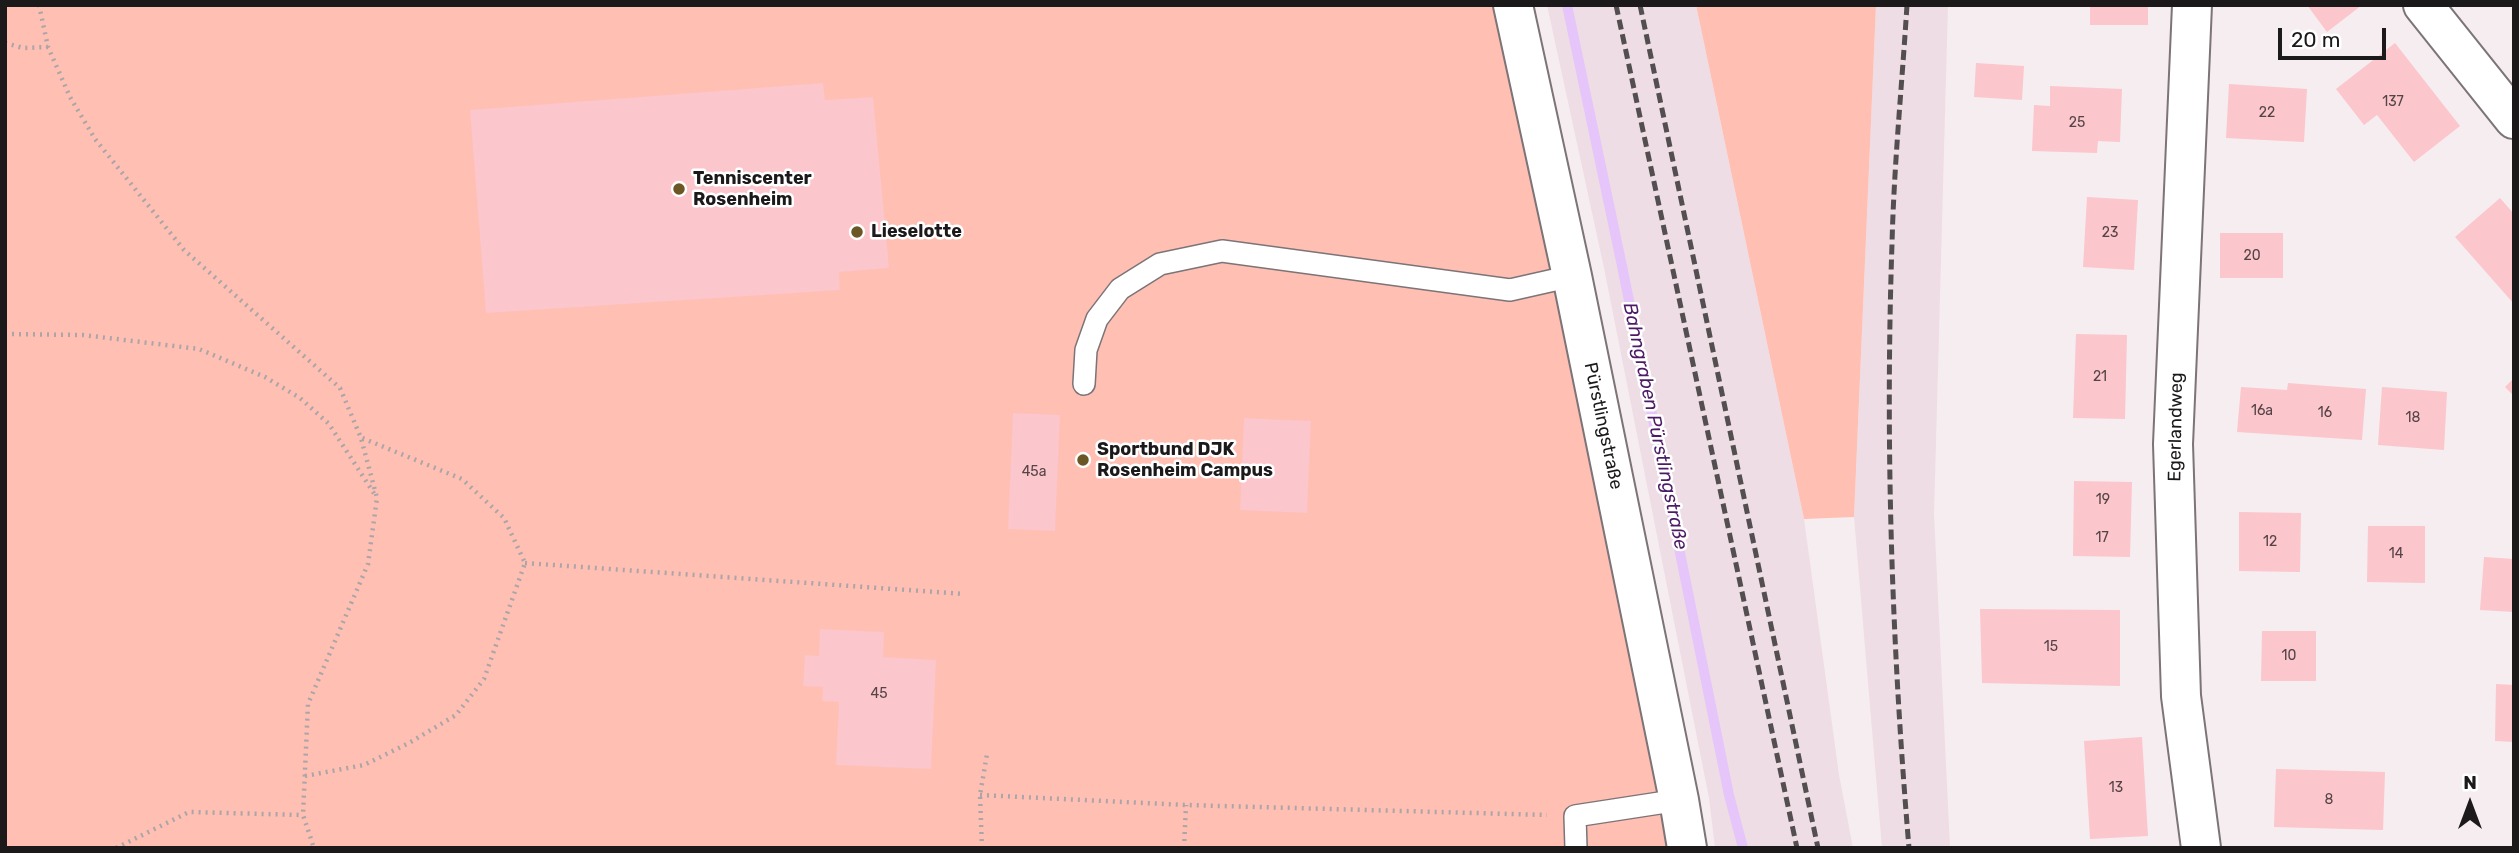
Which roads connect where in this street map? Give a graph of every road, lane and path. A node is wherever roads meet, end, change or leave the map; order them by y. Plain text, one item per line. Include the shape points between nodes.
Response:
1 (39, 5) edge
2 (1513, 5) edge
3 (2192, 5) edge
4 (2423, 5) edge
5 (5, 43) edge
6 (48, 47) junction
7 (2514, 119) edge
8 (1572, 276) junction
9 (5, 334) edge
10 (1084, 384) dead end
11 (361, 438) junction
12 (377, 498) junction
13 (525, 563) junction
14 (964, 594) dead end
15 (986, 754) dead end
16 (305, 776) junction
17 (980, 795) junction
18 (1679, 800) junction
19 (1186, 805) junction
20 (303, 815) junction
21 (1575, 816) junction
22 (116, 848) edge
23 (314, 848) edge
24 (982, 848) edge
25 (1184, 848) edge
26 (1576, 848) edge
27 (1687, 848) edge
28 (2201, 848) edge

1 - 6 path
2 - 8 street, Pürstlingstraße
3 - 28 street, Egerlandweg via 2173,444 2181,696
4 - 7 street
5 - 6 path
6 - 11 path via 70,97 103,149 184,250 340,388
8 - 10 lane via 1510,290 1222,251 1160,264 1120,289 1097,318 1086,350
8 - 18 street, Pürstlingstraße
9 - 12 path via 83,335 199,349 265,377 300,398 329,424
11 - 12 path
11 - 13 path via 462,479 504,518
12 - 16 path via 368,564 308,704
13 - 14 path
13 - 16 path via 484,680 456,715 364,765
15 - 17 path
16 - 20 path
17 - 19 path
17 - 24 path
18 - 21 lane
18 - 27 street, Pürstlingstraße
19 - 21 path
19 - 25 path
20 - 22 path via 188,812
20 - 23 path
21 - 26 lane

